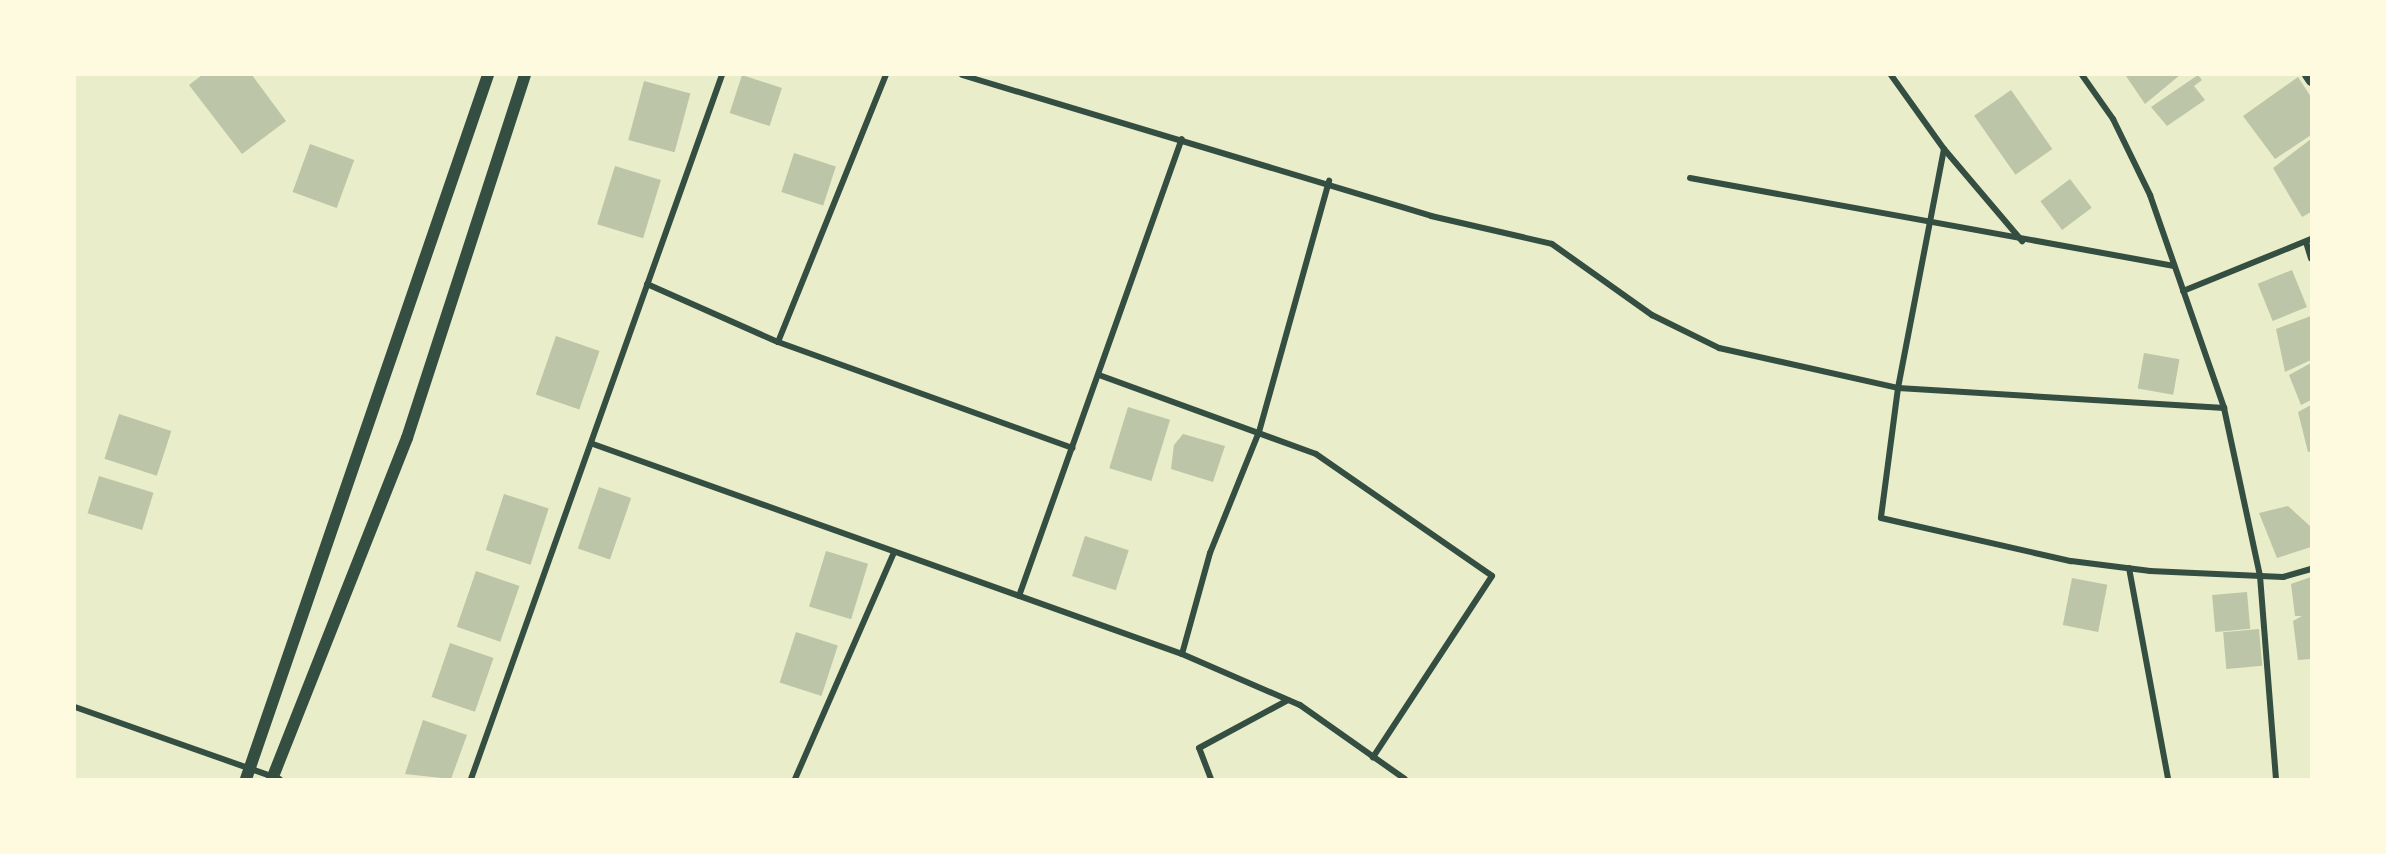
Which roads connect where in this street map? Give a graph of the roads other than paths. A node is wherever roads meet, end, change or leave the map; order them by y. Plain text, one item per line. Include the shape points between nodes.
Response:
1 (488, 75) edge
2 (525, 75) edge
3 (722, 75) edge
4 (886, 75) edge
5 (962, 75) edge
6 (1892, 75) edge
7 (2082, 75) edge
8 (2307, 75) edge
9 (2311, 81) edge
10 (1182, 139) junction
11 (1944, 149) junction
12 (1690, 178) dead end
13 (1329, 182) junction
14 (1929, 225) junction
15 (2022, 241) junction
16 (2308, 241) edge
17 (2311, 258) edge
18 (2174, 266) junction
19 (647, 284) junction
20 (2183, 291) junction
21 (778, 342) junction
22 (1099, 375) junction
23 (1898, 388) junction
24 (2224, 408) junction
25 (1258, 432) junction
26 (593, 444) junction
27 (1071, 448) junction
28 (894, 552) junction
29 (2129, 568) junction
30 (2311, 569) edge
31 (2260, 576) junction
32 (1019, 596) junction
33 (1182, 654) junction
34 (1288, 700) junction
35 (75, 707) edge
36 (1373, 757) junction
37 (248, 774) edge
38 (275, 778) edge
39 (471, 779) edge
40 (795, 779) edge
41 (1211, 779) edge
42 (1405, 779) edge
43 (2168, 779) edge
44 (2276, 779) edge

1 - 37 main road
2 - 38 main road via 407,438
3 - 19 street
4 - 21 street
5 - 10 street
6 - 11 street
7 - 18 street via 2113,119 2150,195
8 - 9 street
10 - 13 street
10 - 22 street
11 - 14 street
11 - 15 street
12 - 14 street
13 - 23 street via 1431,216 1552,244 1652,315 1719,348
13 - 25 street
14 - 15 street
14 - 23 street
15 - 18 street
16 - 17 street
16 - 20 street
18 - 20 street
19 - 21 street
19 - 26 street
20 - 24 street
21 - 27 street
22 - 25 street
22 - 27 street
23 - 24 street
23 - 29 street via 1881,518 1985,544
24 - 31 street
25 - 33 street via 1210,553
25 - 36 street via 1316,454 1492,576
26 - 28 street
26 - 39 street
27 - 32 street
28 - 32 street
28 - 40 street
29 - 31 street
29 - 43 street
30 - 31 street
31 - 44 street
32 - 33 street
33 - 34 street
34 - 36 street
34 - 41 street via 1199,748
35 - 37 street
36 - 42 street
37 - 38 street

